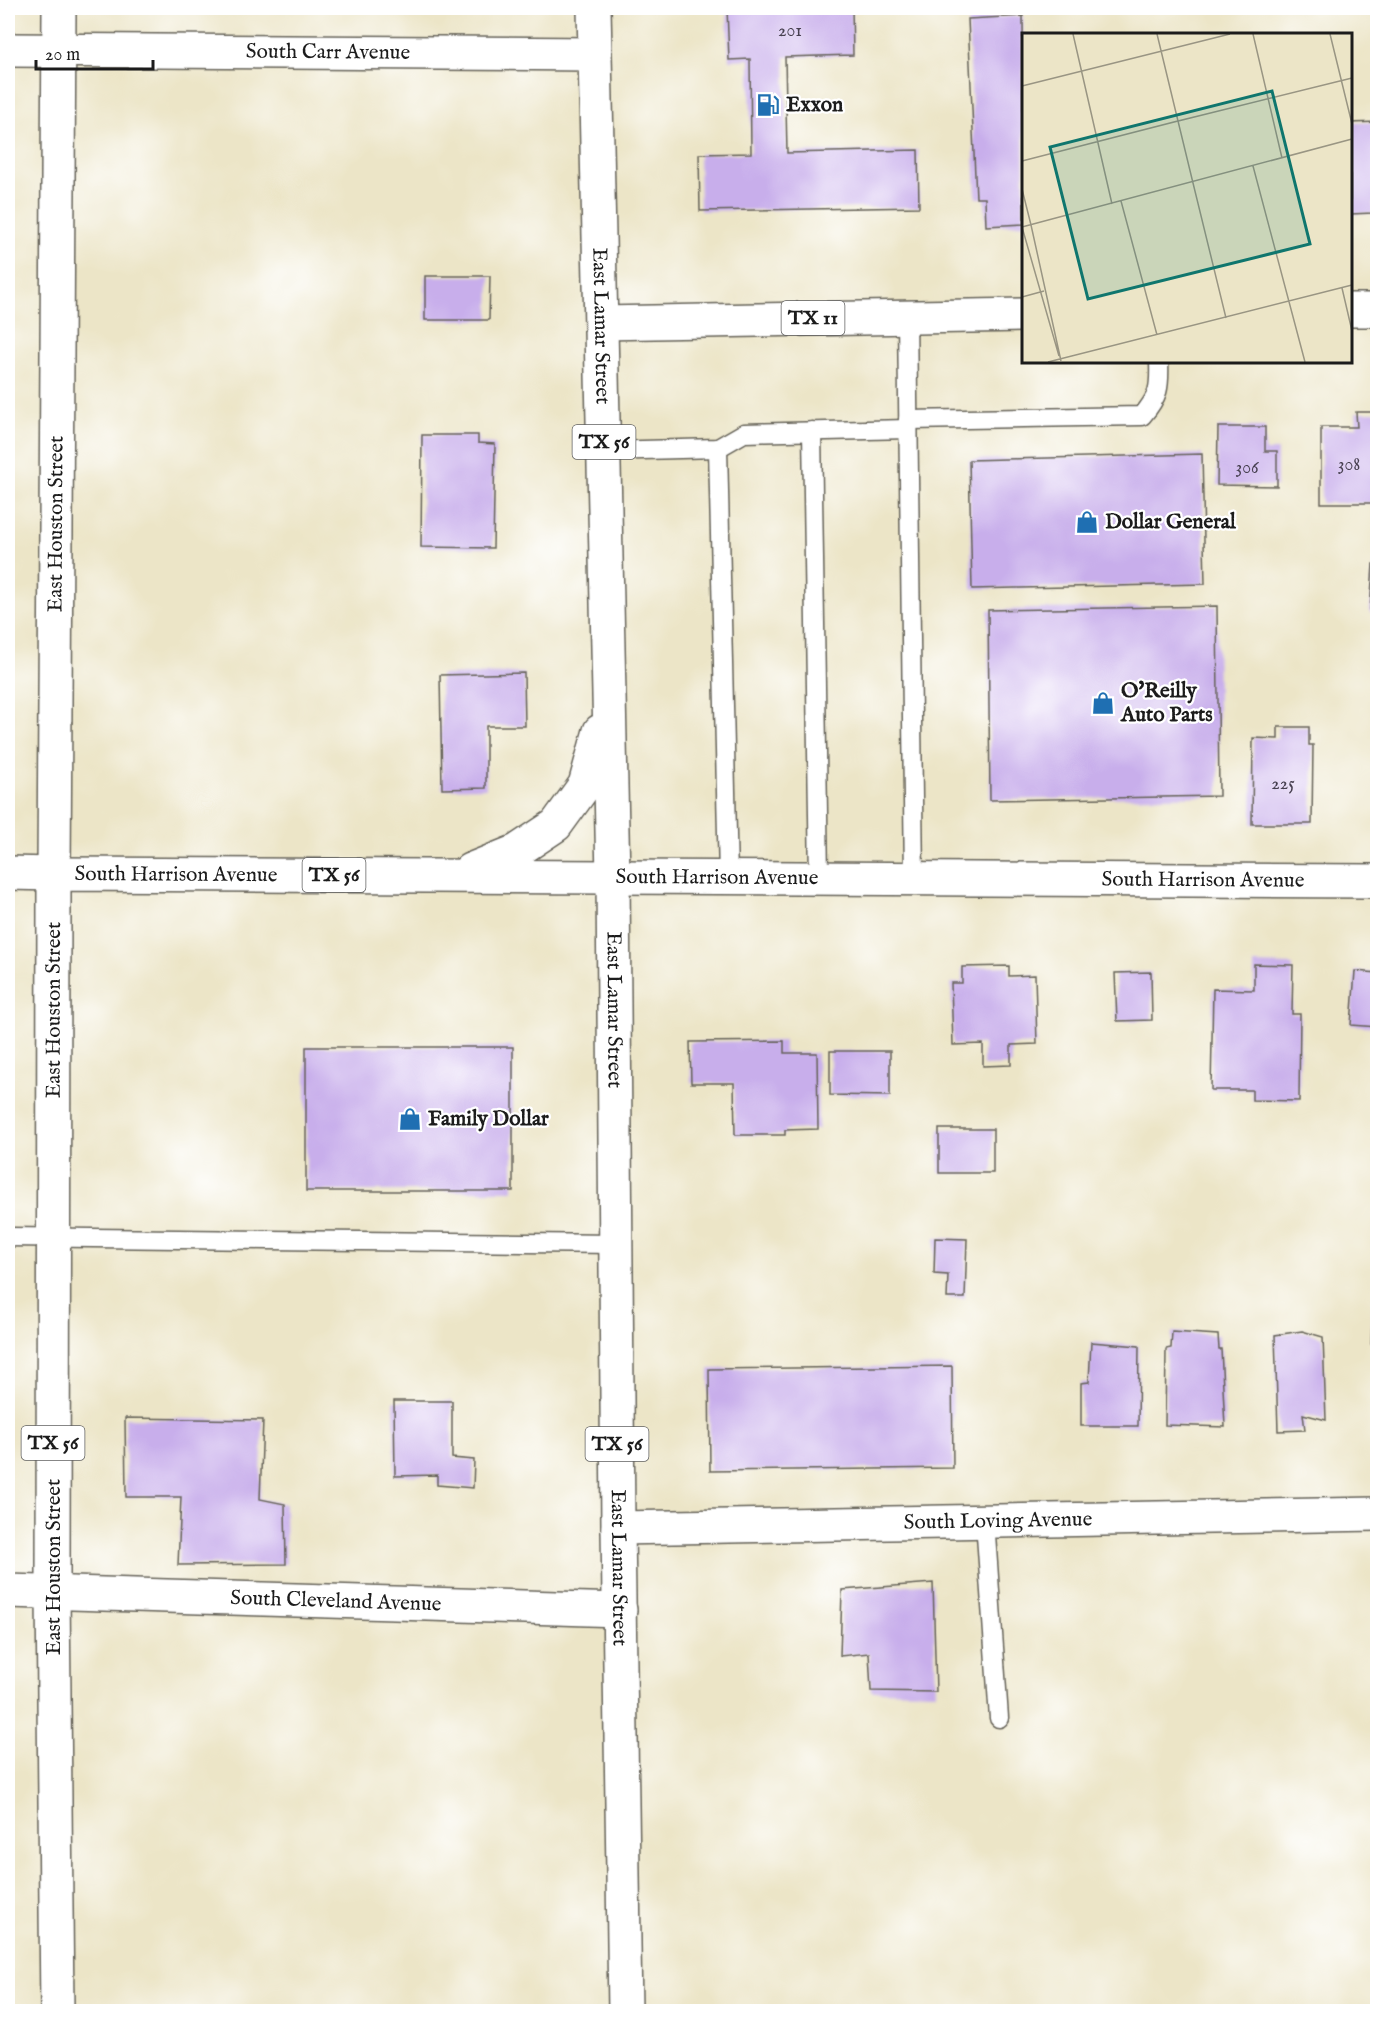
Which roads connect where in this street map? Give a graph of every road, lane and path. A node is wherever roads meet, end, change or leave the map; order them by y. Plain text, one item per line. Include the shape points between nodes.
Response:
1 (58, 8) edge
2 (594, 8) edge
3 (8, 50) edge
4 (59, 51) junction
5 (595, 54) junction
6 (1352, 310) edge
7 (1377, 310) edge
8 (1022, 315) edge
9 (907, 316) junction
10 (602, 322) junction
11 (1159, 363) edge
12 (908, 425) junction
13 (812, 431) junction
14 (718, 448) junction
15 (604, 451) junction
16 (610, 694) junction
17 (8, 873) edge
18 (54, 874) junction
19 (455, 876) junction
20 (613, 877) junction
21 (728, 878) junction
22 (819, 878) junction
23 (914, 879) junction
24 (1377, 881) edge
25 (8, 1237) edge
26 (54, 1238) junction
27 (616, 1244) junction
28 (1377, 1514) edge
29 (985, 1521) junction
30 (618, 1528) junction
31 (8, 1591) edge
32 (53, 1592) junction
33 (620, 1610) junction
34 (999, 1718) dead end
35 (57, 2012) edge
36 (625, 2012) edge

1 - 4 main road, East Houston Street
2 - 5 main road, East Lamar Street / TX 56
3 - 4 main road, South Carr Avenue
4 - 5 main road, South Carr Avenue
4 - 18 main road, East Houston Street
5 - 10 main road, East Lamar Street / TX 56
6 - 7 main road
8 - 9 main road, TX 11
9 - 10 main road, TX 11
9 - 12 lane
10 - 15 main road, East Lamar Street / TX 56
11 - 12 lane via 1156,399 1142,416
12 - 13 lane
12 - 23 lane
13 - 14 lane via 744,433
13 - 22 lane
14 - 15 lane
14 - 21 lane
15 - 16 main road, East Lamar Street / TX 56
16 - 19 main road via 585,785 556,825 517,851
16 - 20 main road, East Lamar Street / TX 56
17 - 18 main road, South Harrison Avenue
18 - 19 main road, South Harrison Avenue / TX 56
18 - 26 main road, East Houston Street / TX 56
19 - 20 main road, South Harrison Avenue / TX 56
20 - 21 main road, South Harrison Avenue
20 - 27 main road, East Lamar Street / TX 56
21 - 22 main road, South Harrison Avenue
22 - 23 main road, South Harrison Avenue
23 - 24 main road, South Harrison Avenue
25 - 26 lane
26 - 27 lane
26 - 32 main road, East Houston Street / TX 56
27 - 30 main road, East Lamar Street / TX 56
28 - 29 main road, South Loving Avenue
29 - 30 main road, South Loving Avenue
29 - 34 lane
30 - 33 main road, East Lamar Street / TX 56
31 - 32 main road, South Cleveland Avenue
32 - 33 main road, South Cleveland Avenue
32 - 35 main road, East Houston Street / TX 56
33 - 36 main road, East Lamar Street / TX 56

